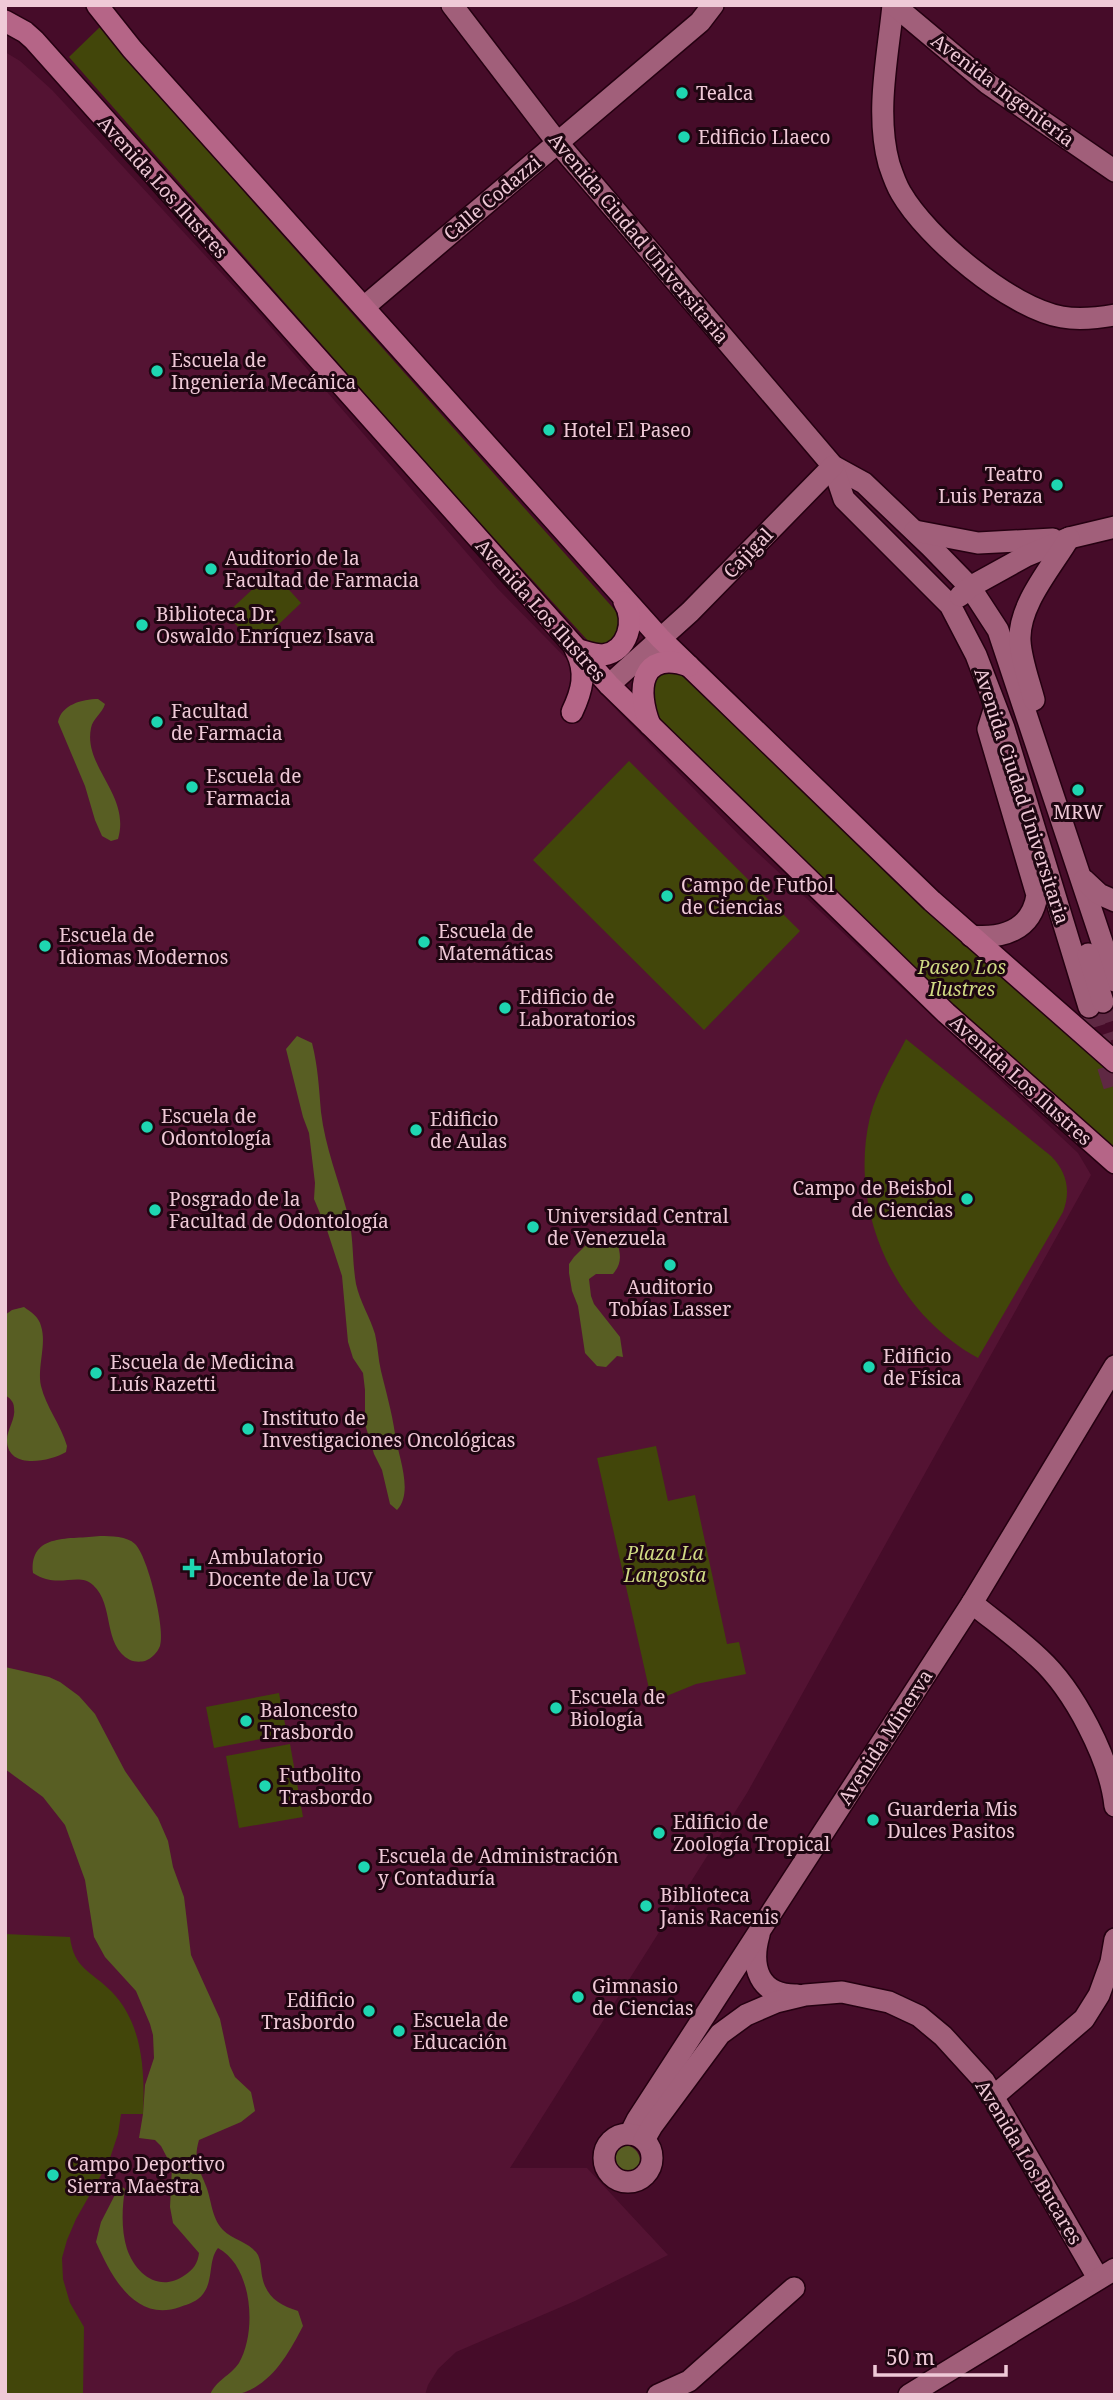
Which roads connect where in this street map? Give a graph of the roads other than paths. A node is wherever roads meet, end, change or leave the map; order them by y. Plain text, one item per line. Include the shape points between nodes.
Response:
1 (452, 5) edge
2 (713, 5) edge
3 (894, 5) edge
4 (99, 7) edge
5 (5, 21) edge
6 (557, 142) junction
7 (1115, 171) edge
8 (363, 307) junction
9 (1115, 314) edge
10 (833, 466) junction
11 (1115, 527) edge
12 (915, 531) junction
13 (1069, 538) junction
14 (970, 587) junction
15 (617, 591) junction
16 (950, 605) junction
17 (660, 638) junction
18 (575, 649) junction
19 (691, 666) junction
20 (610, 685) junction
21 (995, 707) junction
22 (572, 712) dead end
23 (652, 728) junction
24 (1082, 878) junction
25 (1115, 901) edge
26 (971, 936) junction
27 (1115, 981) tunnel mouth
28 (1115, 1062) edge
29 (1108, 1158) edge
30 (1115, 1170) edge
31 (1113, 1370) edge
32 (972, 1603) junction
33 (1115, 1806) edge
34 (760, 1930) junction
35 (1115, 1939) edge
36 (804, 1995) junction
37 (994, 2096) junction
38 (637, 2137) joint
39 (1106, 2274) edge
40 (794, 2288) dead end
41 (658, 2395) edge
42 (909, 2395) edge

1 - 6 street, Avenida Ciudad Universitaria
2 - 6 street, Calle Codazzi via 700,22
3 - 7 street, Avenida Ingeniería via 987,83
3 - 9 street via 883,121 899,192 944,245 1002,291 1061,317
4 - 8 main road
5 - 18 main road, Avenida Los Ilustres via 34,40
6 - 8 street, Calle Codazzi
6 - 10 street, Avenida Ciudad Universitaria
8 - 15 main road
10 - 12 street, Avenida Ciudad Universitaria via 864,483
10 - 16 street, Avenida Ciudad Universitaria via 844,499
10 - 17 street, Cajigal
11 - 13 street
12 - 13 street via 978,543
12 - 14 street, Avenida Ciudad Universitaria
13 - 14 street
13 - 24 street, Avenida Ciudad Universitaria via 1038,584 1020,629 1020,645
14 - 16 street
14 - 21 street, Avenida Ciudad Universitaria via 995,645 1096,1005
14 - 24 street, Avenida Ciudad Universitaria via 998,630
15 - 17 main road
15 - 18 main road via 631,619 622,642 603,655
16 - 21 street, Avenida Ciudad Universitaria via 976,655
17 - 19 main road
17 - 20 street, Cajigal
18 - 20 main road, Avenida Los Ilustres
18 - 22 main road via 583,668 580,696
19 - 23 main road via 668,660 649,671 643,688
19 - 26 main road
20 - 23 main road, Avenida Los Ilustres
21 - 26 street via 988,729 1037,895 1032,915 1017,928 1002,935
23 - 29 main road, Avenida Los Ilustres via 946,1013
24 - 25 street
24 - 27 street, Avenida Ciudad Universitaria
26 - 28 main road
29 - 30 street
31 - 32 street, Avenida Minerva
32 - 33 street via 1041,1659 1072,1697 1097,1743
32 - 34 street, Avenida Minerva
34 - 36 street, Avenida Los Bucares via 756,1962 762,1980 778,1993
34 - 38 street, Avenida Minerva via 637,2120
35 - 37 street via 1099,1995 1084,2019
36 - 37 street, Avenida Los Bucares via 842,1992 866,1996 919,2016 943,2036
36 - 38 street, Avenida Los Bucares via 746,2015 720,2034 652,2126
37 - 39 street, Avenida Los Bucares
39 - 42 street
40 - 41 street via 689,2381

